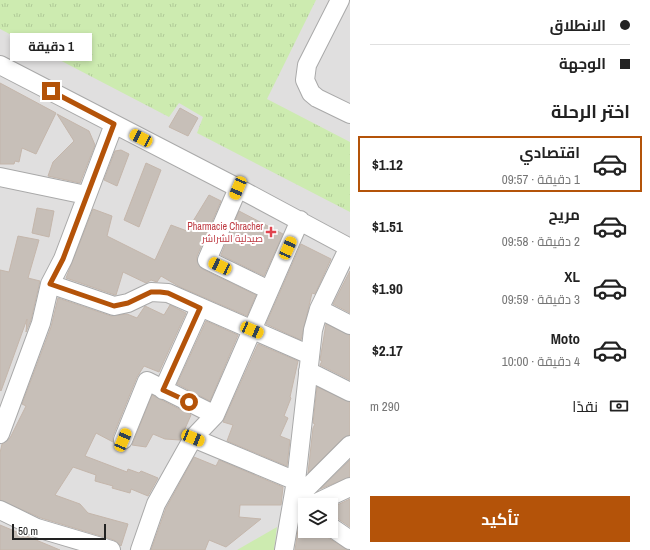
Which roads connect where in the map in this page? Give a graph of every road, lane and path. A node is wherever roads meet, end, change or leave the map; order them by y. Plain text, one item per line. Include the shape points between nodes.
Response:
1 (340, 0) edge
2 (0, 65) edge
3 (350, 114) edge
4 (114, 124) junction
5 (0, 177) edge
6 (238, 188) junction
7 (86, 195) junction
8 (300, 220) junction
9 (350, 248) edge
10 (50, 284) junction
11 (269, 290) junction
12 (200, 308) junction
13 (319, 309) junction
14 (350, 325) edge
15 (252, 330) junction
16 (308, 363) junction
17 (163, 390) junction
18 (350, 392) edge
19 (215, 415) junction
20 (0, 434) edge
21 (193, 438) junction
22 (123, 440) dead end
23 (350, 445) edge
24 (296, 481) junction
25 (350, 488) edge
26 (308, 498) edge
27 (328, 498) edge
28 (0, 510) edge
29 (298, 510) edge
30 (338, 532) edge
31 (350, 540) edge
32 (111, 550) edge
33 (140, 550) edge
34 (284, 550) edge

1 - 3 street via 307,65 305,80 311,93 317,98
2 - 4 street
4 - 6 street
4 - 7 street
5 - 7 street
6 - 8 street
6 - 11 street via 207,260
7 - 10 street via 63,259
8 - 9 street
8 - 11 street
9 - 13 street
10 - 12 street via 114,306 128,303 151,292 160,292 168,293
10 - 20 street via 41,323
11 - 15 street
12 - 15 street
12 - 17 street
13 - 14 street
13 - 16 street
15 - 16 street
15 - 19 street
16 - 18 street
16 - 24 street
17 - 19 street
17 - 22 street via 147,381
19 - 21 street
21 - 24 street
21 - 33 street via 156,504
23 - 26 street
24 - 29 street
25 - 27 street
28 - 32 street via 38,528
29 - 34 street
30 - 31 street

